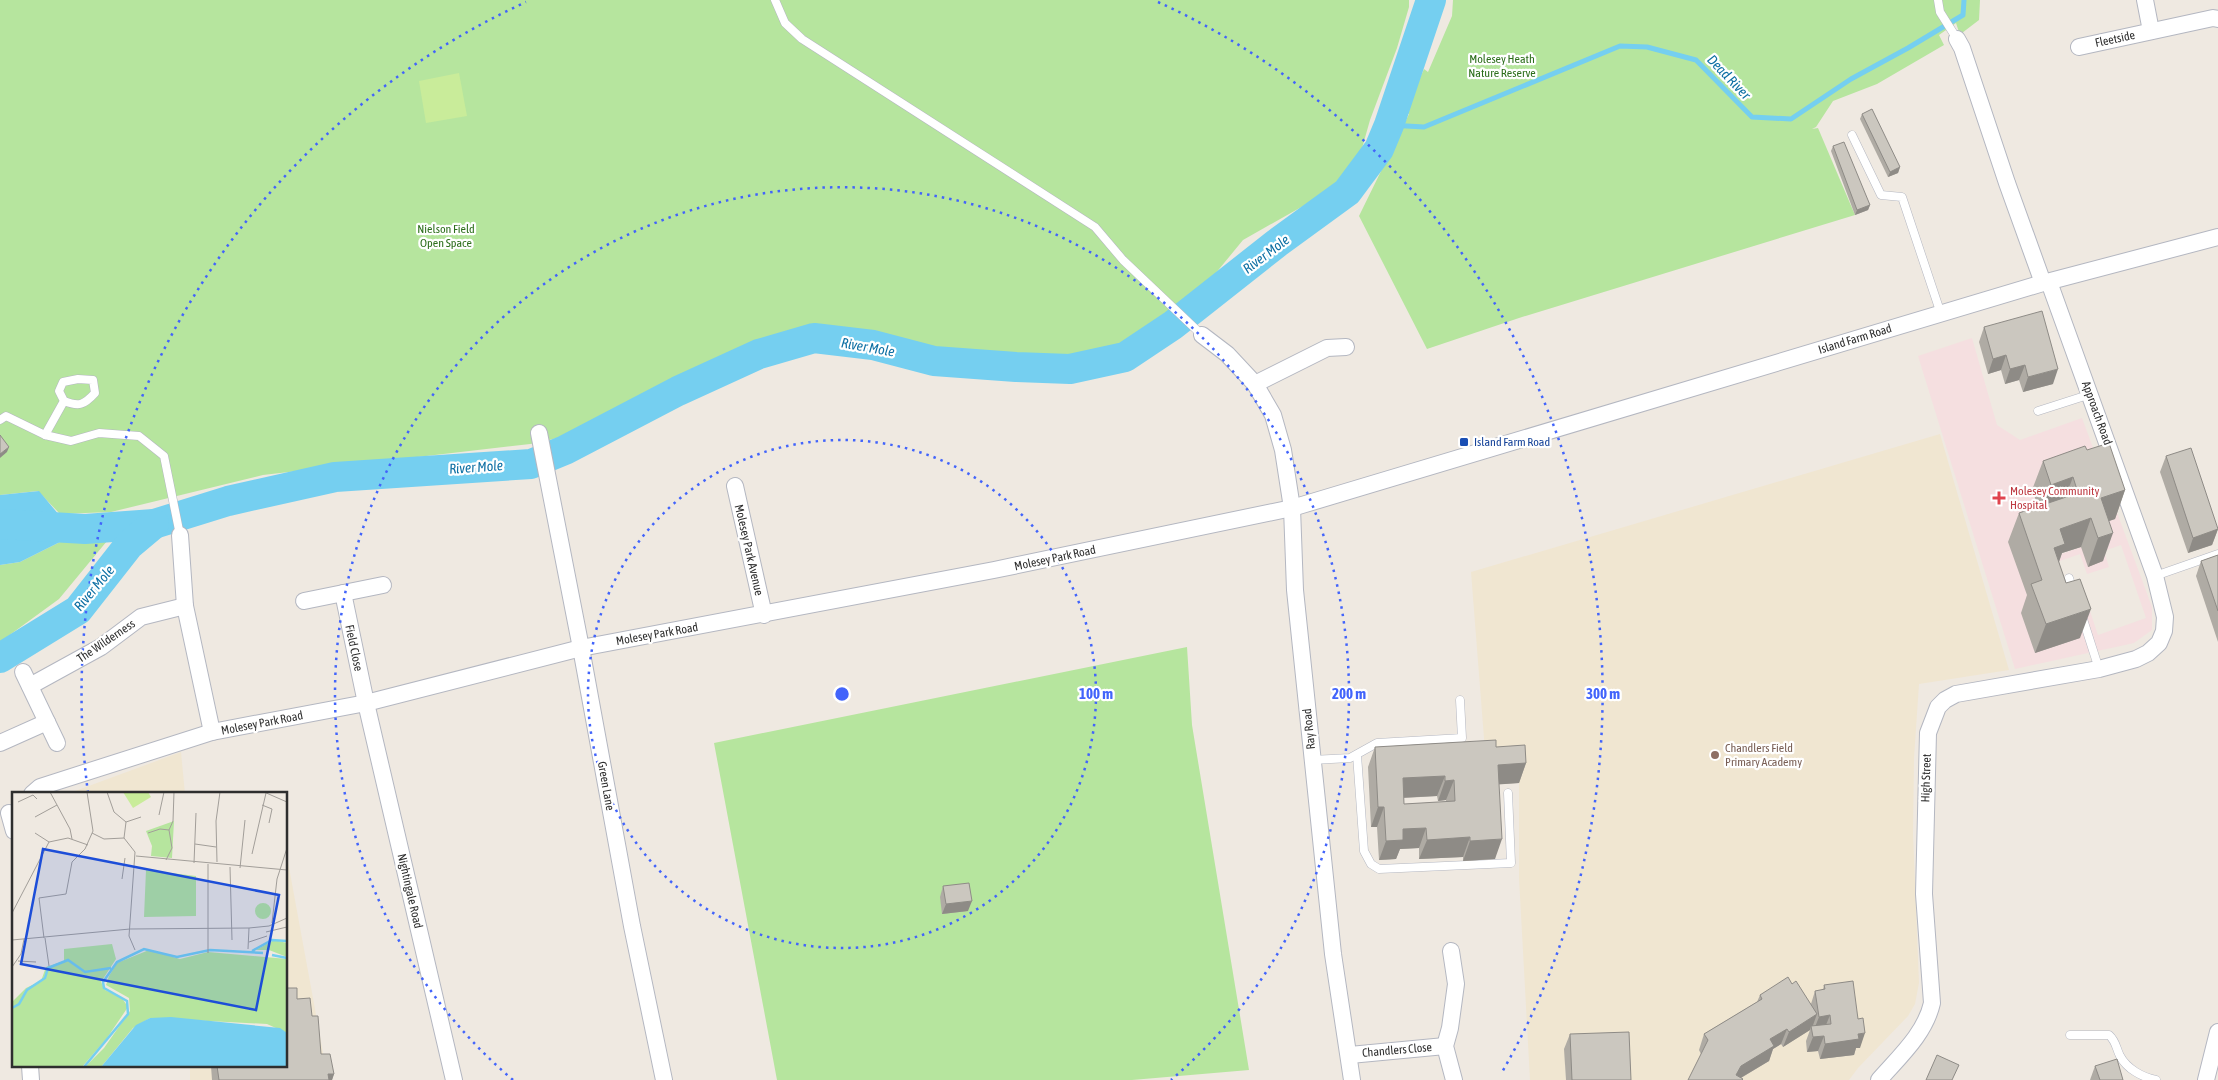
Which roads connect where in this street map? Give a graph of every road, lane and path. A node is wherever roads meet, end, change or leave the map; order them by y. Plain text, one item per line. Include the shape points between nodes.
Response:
1 (775, 0) edge
2 (1938, 0) edge
3 (2145, 0) edge
4 (2218, 19) edge
5 (2151, 31) junction
6 (1956, 36) joint
7 (2079, 47) dead end
8 (1852, 135) dead end
9 (2218, 237) edge
10 (2046, 282) junction
11 (1941, 314) junction
12 (1202, 335) joint
13 (1346, 347) dead end
14 (1255, 384) junction
15 (2091, 394) junction
16 (64, 401) junction
17 (2038, 411) dead end
18 (0, 420) edge
19 (45, 435) junction
20 (539, 438) dead end
21 (735, 486) dead end
22 (1292, 508) junction
23 (180, 535) joint
24 (2218, 554) edge
25 (2155, 576) junction
26 (2069, 578) dead end
27 (383, 585) dead end
28 (343, 593) junction
29 (2075, 596) edge
30 (304, 601) dead end
31 (2078, 605) edge
32 (185, 606) junction
33 (764, 615) junction
34 (2164, 631) joint
35 (582, 648) junction
36 (2099, 669) junction
37 (1460, 700) dead end
38 (366, 702) junction
39 (47, 722) junction
40 (212, 732) junction
41 (0, 743) edge
42 (56, 743) dead end
43 (1357, 754) junction
44 (1312, 760) junction
45 (34, 792) edge
46 (1508, 793) dead end
47 (7, 813) edge
48 (12, 826) edge
49 (1451, 950) dead end
50 (2218, 1032) edge
51 (2070, 1035) dead end
52 (1445, 1046) junction
53 (1350, 1055) junction
54 (454, 1080) edge
55 (664, 1080) edge
56 (1352, 1080) edge
57 (1454, 1080) edge
58 (1879, 1080) edge
59 (2156, 1080) edge
60 (2206, 1080) edge

1 - 12 lane via 785,23 802,39 1096,227 1123,260
2 - 6 lane via 1940,12
3 - 5 street, Fleetside
4 - 5 street, Fleetside
5 - 7 street, Fleetside
6 - 10 street, Approach Road via 2007,183
8 - 11 lane via 1881,195 1902,198
9 - 10 street, Island Farm Road
10 - 11 street, Island Farm Road
10 - 15 street, Approach Road
11 - 22 street, Island Farm Road
12 - 14 street, Ray Road via 1227,354
13 - 14 street via 1327,348
14 - 22 street, Ray Road via 1273,415 1281,441
15 - 17 lane
15 - 25 street, Approach Road
16 - 16 lane via 59,391 63,382 93,380 95,393 84,404 74,406
16 - 19 lane
18 - 19 lane via 6,416
19 - 23 lane via 71,441 98,433 139,436 164,456
20 - 35 street, Green Lane
21 - 33 street, Molesey Park Avenue
22 - 33 street, Molesey Park Road
22 - 44 street, Ray Road via 1294,590
23 - 32 street
24 - 25 lane
25 - 34 street, Approach Road via 2166,617
26 - 29 lane
27 - 28 street
28 - 30 street
28 - 38 street, Field Close
31 - 36 lane
32 - 39 street, The Wilderness via 141,617 101,647 27,679
32 - 40 street
33 - 35 street, Molesey Park Road
34 - 36 street, High Street via 2148,654
35 - 38 street, Molesey Park Road
35 - 55 street, Green Lane via 632,926
36 - 58 street, High Street via 1956,694 1945,700 1933,715 1928,733 1924,894 1932,1003 1929,1017 1920,1032
37 - 43 lane via 1462,738 1377,743
38 - 40 street, Molesey Park Road
38 - 54 street, Nightingale Road
39 - 41 street
39 - 42 street, The Wilderness
40 - 45 street, Molesey Park Road via 40,787
43 - 44 lane via 1350,758
43 - 46 lane via 1364,852 1371,864 1379,869 1511,863
44 - 53 street, Ray Road via 1333,954
47 - 48 street
49 - 52 street, Chandlers Close via 1456,984
50 - 60 street
51 - 59 lane via 2109,1034 2131,1069
52 - 53 street, Chandlers Close
52 - 57 street, Chandlers Close
53 - 56 street, Ray Road

